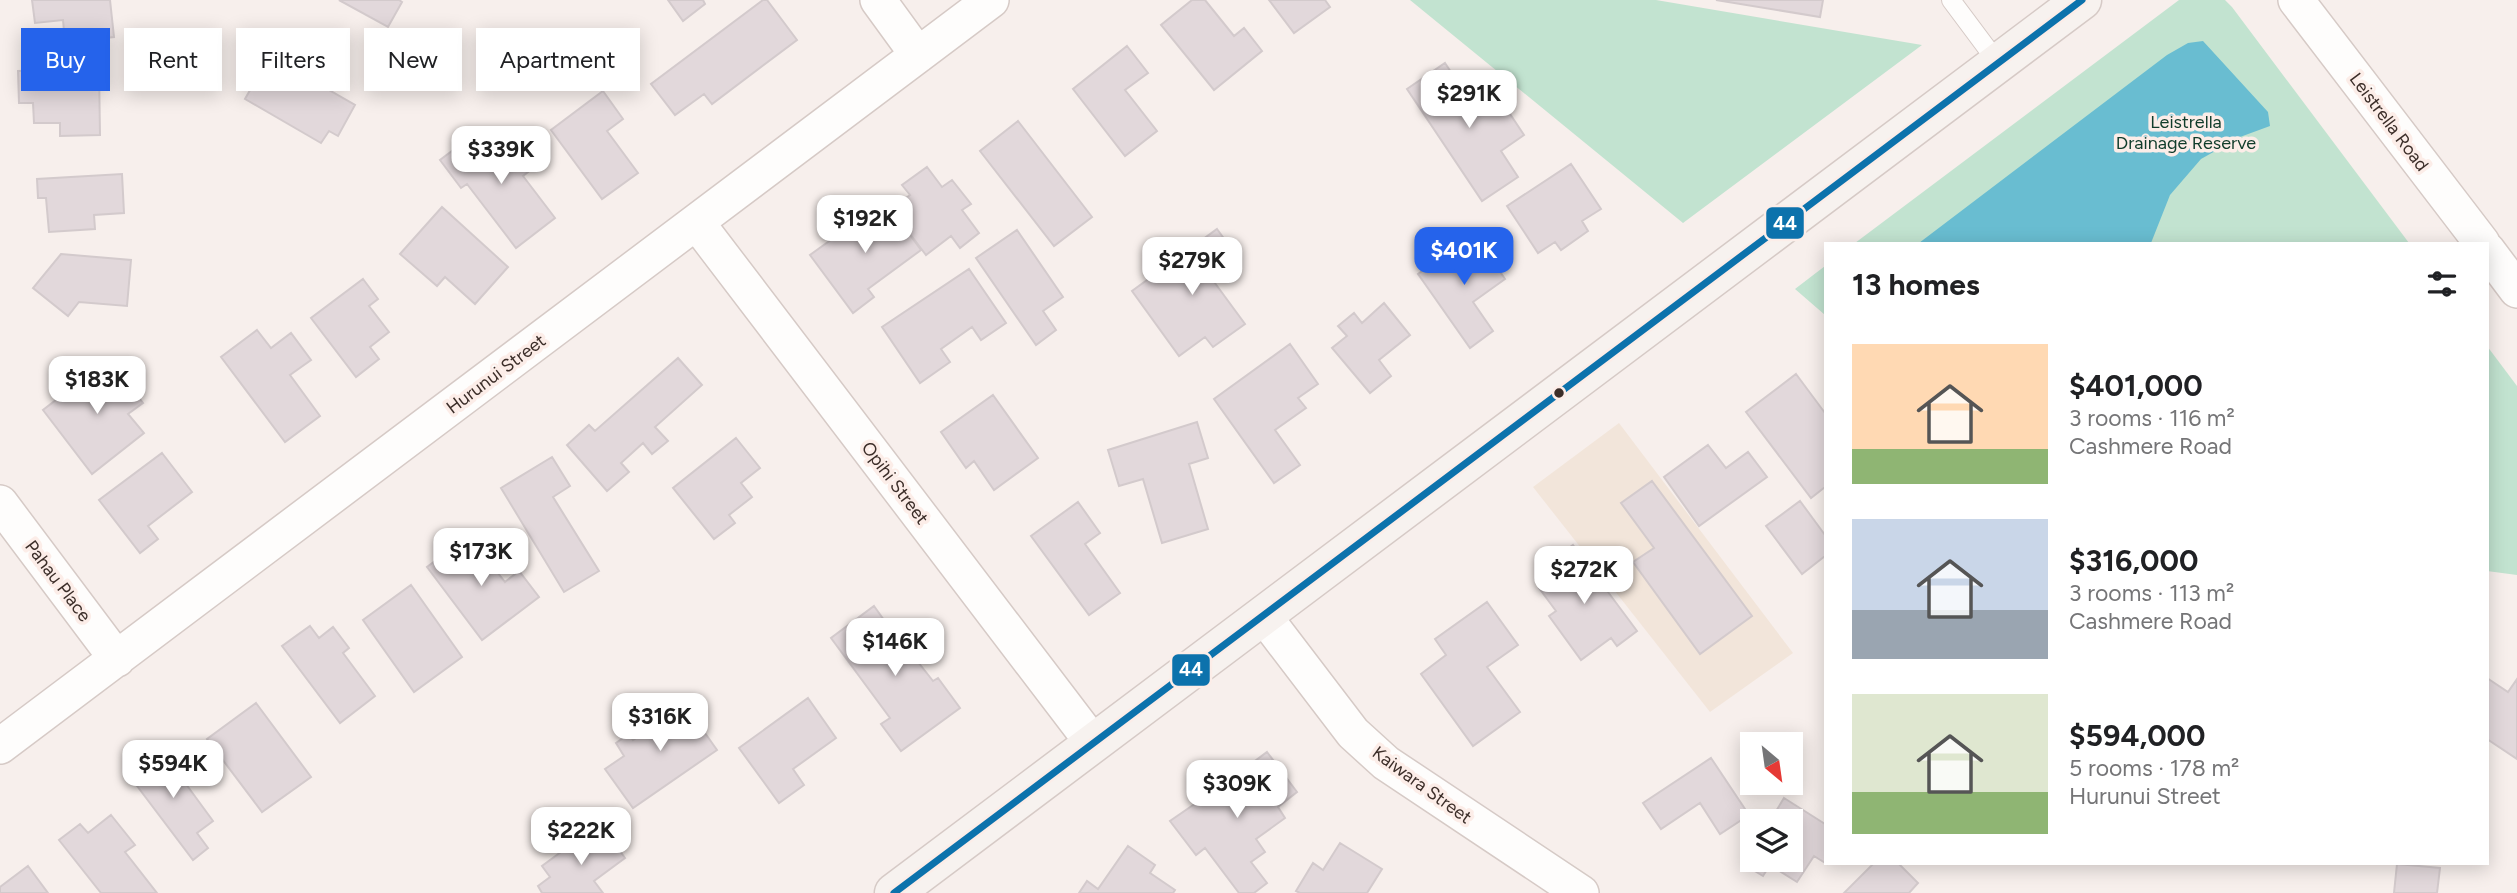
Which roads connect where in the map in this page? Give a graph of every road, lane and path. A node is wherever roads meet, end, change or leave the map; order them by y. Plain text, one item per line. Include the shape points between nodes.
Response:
1 (878, 0) edge
2 (991, 0) edge
3 (1951, 0) edge
4 (2082, 0) edge
5 (2296, 0) edge
6 (918, 55) junction
7 (1997, 63) junction
8 (697, 223) junction
9 (2481, 242) edge
10 (2489, 253) edge
11 (2517, 290) edge
12 (0, 503) edge
13 (1263, 615) junction
14 (117, 659) junction
15 (1093, 743) junction
16 (0, 746) edge
17 (894, 893) edge
18 (1581, 893) edge

1 - 6 street
2 - 6 street, Hurunui Street
3 - 7 lane
4 - 7 main road
5 - 9 street, Leistrella Road
6 - 8 street, Hurunui Street
7 - 13 main road
8 - 14 street, Hurunui Street
8 - 15 street, Opihi Street
10 - 11 street
12 - 14 street, Pahau Place
13 - 15 main road
13 - 18 street, Kaiwara Street via 1353,733 1386,762
14 - 16 street, Hurunui Street
15 - 17 main road

